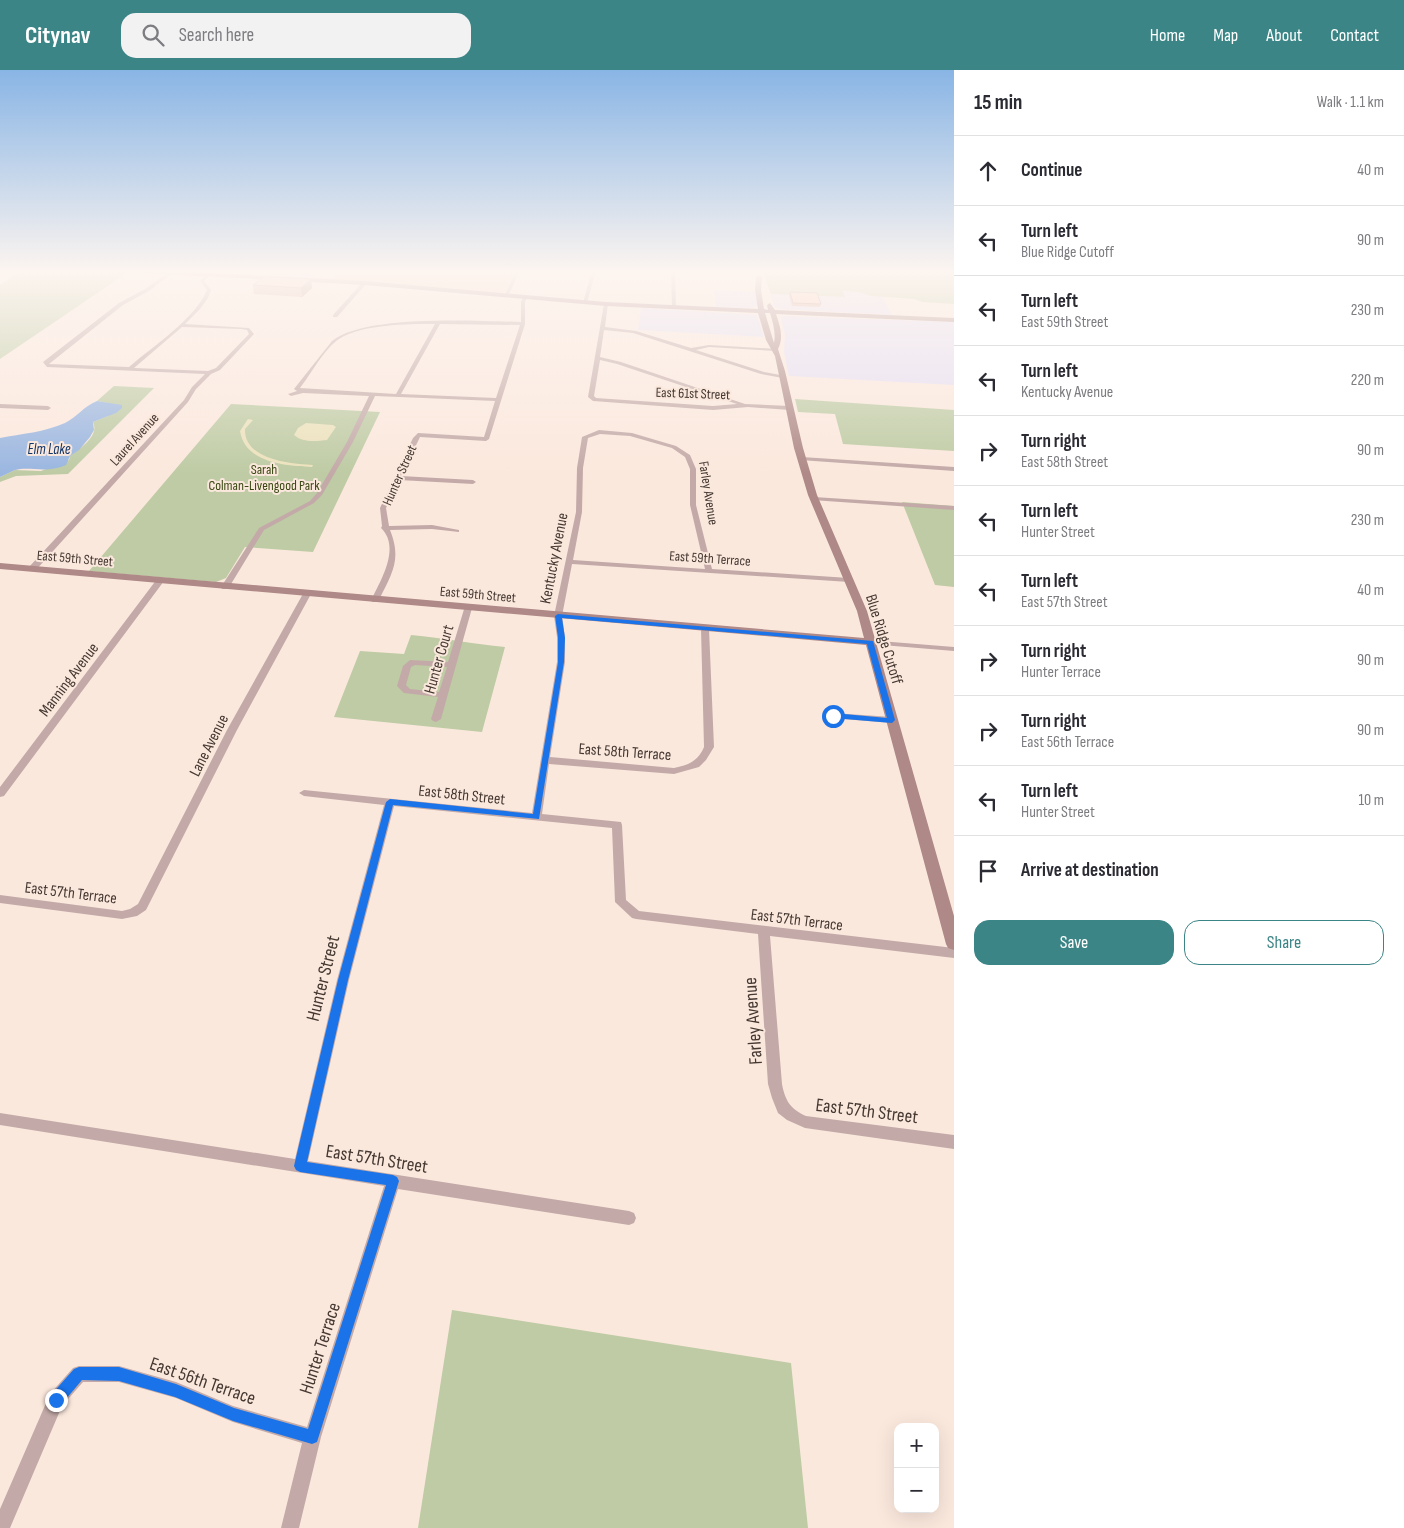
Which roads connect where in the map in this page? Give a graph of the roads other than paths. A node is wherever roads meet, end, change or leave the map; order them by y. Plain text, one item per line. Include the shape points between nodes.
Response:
1 (76, 338) edge
2 (165, 338) edge
3 (248, 338) edge
4 (339, 338) edge
5 (430, 338) edge
6 (519, 338) edge
7 (601, 338) edge
8 (653, 338) edge
9 (769, 338) edge
10 (778, 338) edge
11 (776, 349) junction
12 (691, 350) junction
13 (598, 358) junction
14 (130, 369) junction
15 (209, 373) junction
16 (783, 376) junction
17 (303, 391) junction
18 (291, 394) dead end
19 (373, 394) junction
20 (398, 395) junction
21 (499, 400) junction
22 (748, 405) junction
23 (0, 406) edge
24 (14, 407) junction
25 (48, 408) dead end
26 (790, 408) junction
27 (0, 414) edge
28 (598, 432) joint
29 (802, 459) junction
30 (954, 469) edge
31 (398, 478) junction
32 (473, 482) dead end
33 (814, 499) junction
34 (954, 508) edge
35 (384, 528) junction
36 (457, 531) dead end
37 (568, 562) junction
38 (0, 566) edge
39 (32, 569) junction
40 (709, 570) junction
41 (849, 580) junction
42 (160, 581) junction
43 (225, 587) junction
44 (307, 594) junction
45 (375, 600) junction
46 (468, 608) junction
47 (558, 616) junction
48 (705, 629) junction
49 (870, 642) junction
50 (954, 649) edge
51 (451, 665) junction
52 (443, 696) junction
53 (833, 716) dead end
54 (436, 719) dead end
55 (892, 720) junction
56 (545, 760) junction
57 (304, 793) dead end
58 (0, 794) edge
59 (390, 802) junction
60 (536, 817) junction
61 (0, 899) edge
62 (137, 910) joint
63 (636, 915) joint
64 (764, 932) junction
65 (954, 944) edge
66 (954, 953) edge
67 (780, 1106) joint
68 (0, 1119) edge
69 (954, 1142) edge
70 (300, 1166) junction
71 (393, 1181) junction
72 (629, 1218) dead end
73 (312, 1437) junction
74 (1, 1528) edge
75 (290, 1528) edge

1 - 14 street via 46,362 48,365
2 - 14 street
3 - 15 street, Laurel Avenue via 218,369
4 - 17 street via 327,348 298,389
5 - 20 street
6 - 21 street
7 - 13 street
8 - 12 street
9 - 11 main road, Blue Ridge Cutoff
10 - 11 main road, Blue Ridge Cutoff
11 - 12 street via 708,346
11 - 16 main road, Blue Ridge Cutoff
12 - 16 street via 763,373
13 - 22 street
13 - 22 street, East 61st Street via 591,398 594,400 713,408
14 - 15 street
15 - 39 street, Laurel Avenue
16 - 26 main road, Blue Ridge Cutoff
17 - 18 street
17 - 19 street
19 - 20 street
19 - 43 street via 320,494 312,502 261,529
20 - 21 street
21 - 31 street, Hunter Street via 486,439 418,435
22 - 26 street, East 61st Street
23 - 24 street
24 - 25 street
24 - 27 street
26 - 29 main road, Blue Ridge Cutoff
28 - 37 street, Kentucky Avenue via 585,437 580,468 579,512
28 - 40 street, Farley Avenue via 651,439 688,456 693,469 693,505
29 - 30 street
29 - 33 main road, Blue Ridge Cutoff
31 - 32 street
31 - 35 street, Hunter Street via 383,508
33 - 34 street
33 - 41 main road, Blue Ridge Cutoff
35 - 36 street via 432,527
35 - 45 street, Hunter Street via 393,555
37 - 40 street, East 59th Terrace
37 - 47 street, Kentucky Avenue
38 - 39 main road, East 59th Street
39 - 42 main road, East 59th Street
40 - 41 street, East 59th Terrace
41 - 49 main road, Blue Ridge Cutoff
42 - 43 main road, East 59th Street
42 - 58 street, Manning Avenue
43 - 44 main road, East 59th Street
44 - 45 main road, East 59th Street
44 - 62 street, Lane Avenue via 232,730 142,907
45 - 46 main road, East 59th Street
46 - 47 main road, East 59th Street
46 - 51 street, Hunter Court
47 - 48 main road, East 59th Street
47 - 56 street, Kentucky Avenue via 561,662
48 - 49 main road, East 59th Street
48 - 56 street, East 58th Terrace via 709,747 701,762 691,768 674,771
49 - 50 street, East 59th Street
49 - 55 main road, Blue Ridge Cutoff
51 - 52 street, Hunter Court
51 - 52 street via 413,662 407,666 401,686 407,691
52 - 54 street, Hunter Court
53 - 55 street
55 - 65 main road, Blue Ridge Cutoff
56 - 60 street, Kentucky Avenue
57 - 59 street, East 58th Street
59 - 60 street, East 58th Street
59 - 70 street, Hunter Street via 343,980
60 - 63 street, East 58th Street via 617,826 622,902
61 - 62 street, East 57th Terrace via 122,915
63 - 64 street, East 57th Terrace
64 - 66 street, East 57th Terrace
64 - 67 street, Farley Avenue
67 - 69 street, East 57th Street via 792,1117 805,1122
68 - 70 street, East 57th Street
70 - 71 street, East 57th Street
71 - 72 street, East 57th Street
71 - 73 street, Hunter Terrace
73 - 74 street, East 56th Terrace via 233,1414 176,1390 119,1374 79,1374 56,1400
73 - 75 street, Hunter Terrace

